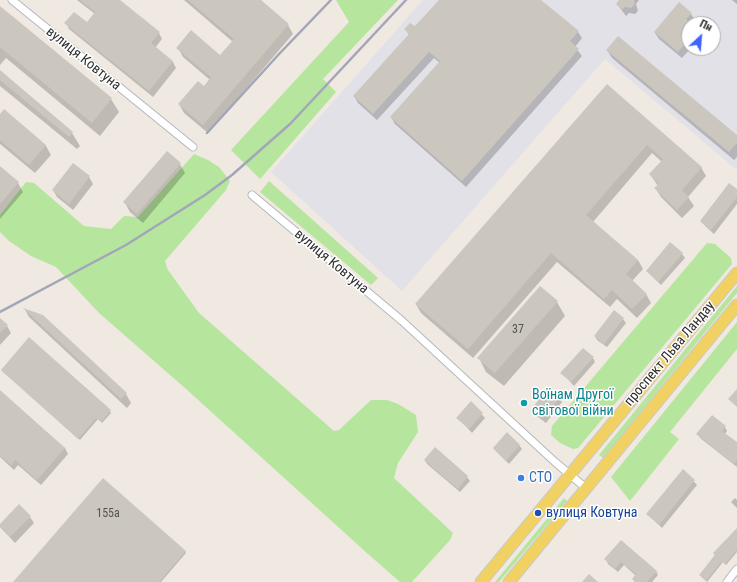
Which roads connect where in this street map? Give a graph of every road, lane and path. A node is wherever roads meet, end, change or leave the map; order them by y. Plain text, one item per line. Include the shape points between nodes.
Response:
1 (12, 0) edge
2 (193, 147) dead end
3 (252, 195) dead end
4 (737, 273) edge
5 (737, 305) edge
6 (570, 475) junction
7 (587, 489) junction
8 (737, 569) edge
9 (481, 582) edge
10 (509, 582) edge
11 (727, 582) edge

1 - 2 street, вулиця Ковтуна
3 - 6 street, вулиця Ковтуна via 401,320
4 - 6 main road, проспект Льва Ландау
5 - 7 main road, проспект Льва Ландау
6 - 7 street, вулиця Ковтуна
6 - 9 main road, проспект Льва Ландау
7 - 10 main road, проспект Льва Ландау
8 - 11 street

